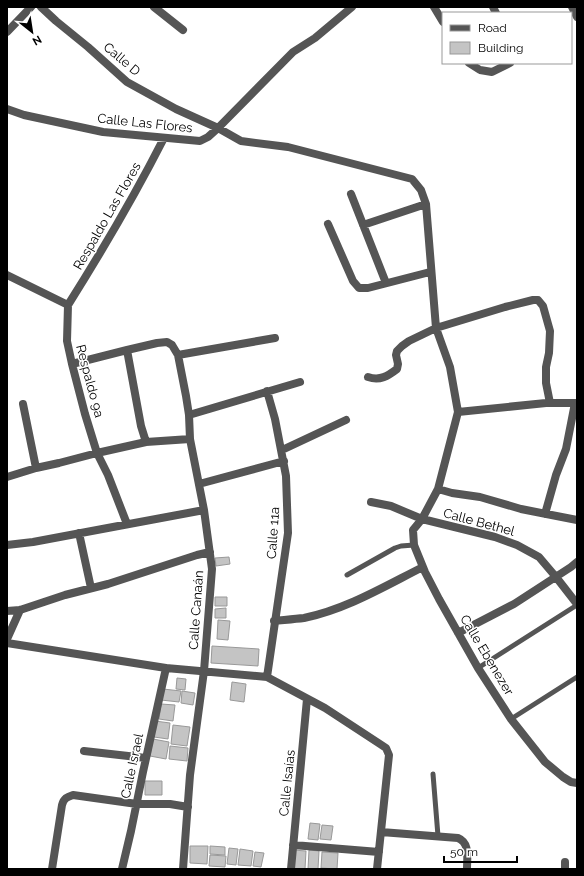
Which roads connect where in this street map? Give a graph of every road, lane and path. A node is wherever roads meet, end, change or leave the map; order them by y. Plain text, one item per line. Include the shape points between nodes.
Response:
1 (31, 7) edge
2 (41, 7) edge
3 (154, 7) edge
4 (352, 7) edge
5 (434, 7) edge
6 (572, 7) edge
7 (577, 17) edge
8 (442, 20) edge
9 (183, 30) dead end
10 (7, 32) edge
11 (471, 64) edge
12 (508, 64) edge
13 (7, 109) edge
14 (218, 128) junction
15 (164, 138) junction
16 (351, 194) dead end
17 (426, 204) junction
18 (328, 224) dead end
19 (363, 224) junction
20 (430, 272) junction
21 (7, 275) edge
22 (386, 283) junction
23 (68, 305) junction
24 (436, 328) junction
25 (275, 338) dead end
26 (127, 350) junction
27 (178, 355) junction
28 (72, 364) junction
29 (368, 378) dead end
30 (300, 382) dead end
31 (267, 391) junction
32 (550, 403) junction
33 (576, 403) edge
34 (23, 404) dead end
35 (458, 412) junction
36 (189, 415) junction
37 (346, 420) dead end
38 (190, 439) junction
39 (146, 442) junction
40 (282, 450) junction
41 (98, 453) junction
42 (284, 461) junction
43 (36, 468) junction
44 (7, 477) edge
45 (199, 484) junction
46 (438, 489) junction
47 (371, 502) dead end
48 (204, 510) junction
49 (545, 514) junction
50 (422, 519) junction
51 (577, 520) edge
52 (127, 524) junction
53 (79, 533) junction
54 (7, 544) edge
55 (414, 545) junction
56 (210, 552) junction
57 (577, 562) edge
58 (423, 567) junction
59 (347, 576) dead end
60 (556, 577) junction
61 (91, 588) junction
62 (577, 604) edge
63 (20, 610) junction
64 (7, 611) edge
65 (274, 621) junction
66 (458, 633) junction
67 (7, 639) edge
68 (7, 643) edge
69 (166, 668) junction
70 (478, 668) junction
71 (204, 671) junction
72 (266, 677) junction
73 (577, 677) edge
74 (308, 699) junction
75 (512, 719) junction
76 (84, 751) dead end
77 (146, 758) junction
78 (433, 774) dead end
79 (577, 783) edge
80 (137, 804) junction
81 (188, 806) junction
82 (381, 832) junction
83 (438, 836) junction
84 (293, 846) junction
85 (379, 852) junction
86 (52, 869) edge
87 (122, 869) edge
88 (183, 869) edge
89 (290, 869) edge
90 (377, 869) edge
91 (467, 869) edge

1 - 10 street
2 - 14 street, Calle D via 127,82
3 - 9 street
4 - 14 street, Calle Las Flores via 315,38 293,52
5 - 8 street
6 - 7 street
11 - 12 street via 480,70 492,72
13 - 15 street, Calle Las Flores via 103,132
14 - 15 street, Calle Las Flores via 200,141
14 - 17 street, Calle D via 241,141 288,147 412,179 421,190
15 - 23 street, Respaldo Las Flores via 106,244
16 - 19 street
17 - 19 street
17 - 20 street
18 - 22 street via 359,288
19 - 22 street
20 - 22 street
20 - 24 street
21 - 23 street
23 - 28 street, Respaldo 9a via 67,341
24 - 29 street via 409,341 397,351 398,369 380,379
24 - 32 street via 538,300 543,306 550,332 546,367
24 - 35 street via 450,367
25 - 27 street
26 - 27 street via 167,342
26 - 28 street
26 - 39 street
27 - 36 street, Calle Canaán
28 - 41 street, Respaldo 9a
30 - 31 street
31 - 36 street
31 - 40 street, Calle 11a
32 - 33 street
32 - 35 street
33 - 49 street via 566,448
34 - 43 street
35 - 46 street, Calle Ebenezer
36 - 38 street, Calle Canaán
37 - 40 street
38 - 39 street
38 - 45 street, Calle Canaán
39 - 41 street
40 - 42 street, Calle 11a
41 - 43 street
41 - 52 street, Respaldo 9a
42 - 45 street
42 - 65 street, Calle 11a via 288,532
43 - 44 street
45 - 48 street, Calle Canaán
46 - 49 street
46 - 50 street, Calle Ebenezer
47 - 50 street, Calle Bethel via 391,506
48 - 52 street
48 - 56 street, Calle Canaán
49 - 51 street
50 - 55 street, Calle Ebenezer via 413,530
50 - 60 street, Calle Bethel via 517,544 539,557
52 - 53 street
53 - 54 street
53 - 61 street
55 - 58 street, Calle Ebenezer
55 - 59 lane via 395,548
56 - 61 street
56 - 71 street, Calle Canaán via 212,569
57 - 60 street
58 - 65 street via 342,607 304,618
58 - 66 street, Calle Ebenezer
60 - 62 street, Calle Bethel
60 - 66 street via 514,604
61 - 63 street
62 - 70 lane
63 - 64 street
63 - 67 street
65 - 72 street, Calle 11a
66 - 70 street, Calle Ebenezer
68 - 69 street
69 - 71 street
69 - 77 street, Calle Israel
70 - 75 street, Calle Ebenezer
71 - 72 street
71 - 81 street, Calle Canaán
72 - 74 street
73 - 75 lane
74 - 82 street via 386,748 389,755
74 - 84 street, Calle Isaías
75 - 79 street, Calle Ebenezer via 545,762 563,777
76 - 77 street
77 - 80 street, Calle Israel
78 - 83 lane
80 - 81 street
80 - 86 street via 73,795 63,800
80 - 87 street, Calle Israel
81 - 88 street, Calle Canaán
82 - 83 street
82 - 85 street
83 - 91 street via 463,840 467,847
84 - 85 street
84 - 89 street, Calle Isaías
85 - 90 street

